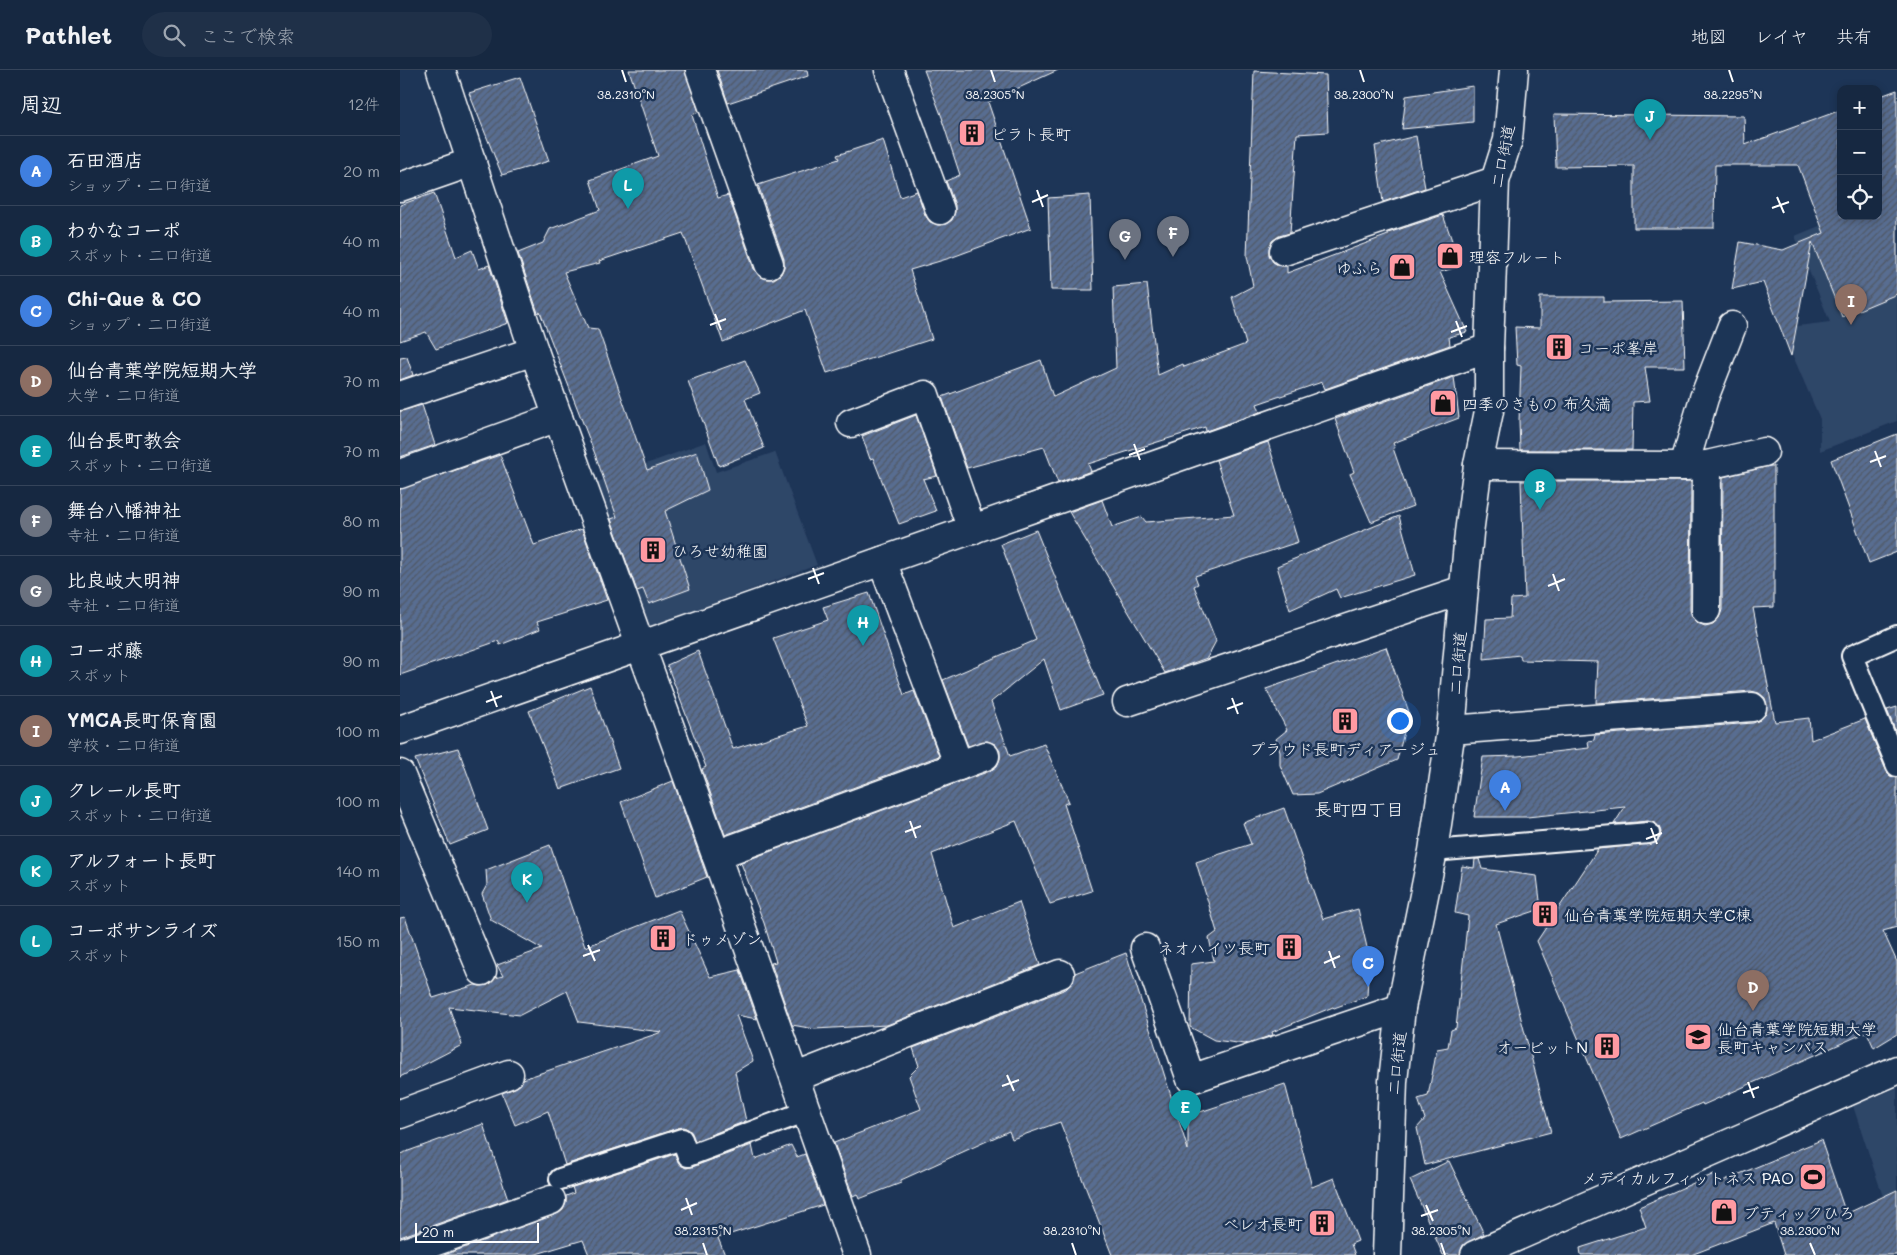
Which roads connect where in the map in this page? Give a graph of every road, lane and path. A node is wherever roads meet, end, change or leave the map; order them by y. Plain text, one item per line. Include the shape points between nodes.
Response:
1 (441, 70) edge
2 (700, 70) edge
3 (889, 70) edge
4 (1514, 70) edge
5 (472, 162) junction
6 (1495, 182) junction
7 (400, 187) edge
8 (940, 210) dead end
9 (1284, 250) dead end
10 (769, 264) dead end
11 (1732, 326) dead end
12 (1489, 348) junction
13 (534, 351) junction
14 (400, 396) edge
15 (558, 417) junction
16 (851, 422) dead end
17 (1764, 452) dead end
18 (1478, 465) junction
19 (1695, 465) junction
20 (400, 474) edge
21 (972, 530) junction
22 (882, 561) junction
23 (1463, 590) junction
24 (1706, 610) dead end
25 (1897, 636) edge
26 (640, 645) junction
27 (1127, 702) dead end
28 (1752, 707) dead end
29 (400, 730) edge
30 (1451, 730) junction
31 (985, 756) dead end
32 (959, 766) junction
33 (1897, 766) edge
34 (400, 774) edge
35 (1649, 833) dead end
36 (1433, 851) junction
37 (716, 855) junction
38 (1144, 948) dead end
39 (482, 971) dead end
40 (1060, 974) dead end
41 (1401, 1008) junction
42 (1897, 1070) edge
43 (509, 1074) dead end
44 (796, 1077) junction
45 (807, 1110) junction
46 (400, 1114) edge
47 (555, 1190) joint
48 (400, 1254) edge
49 (857, 1255) edge
50 (1387, 1255) edge
51 (1475, 1255) edge

1 - 5 street
2 - 10 street
3 - 8 street
4 - 6 street, 二口街道 via 1508,140
5 - 7 street
5 - 13 street
6 - 9 street
6 - 12 street, 二口街道
11 - 19 street via 1704,398
12 - 18 street, 二口街道 via 1489,412
12 - 21 street
13 - 14 street
13 - 15 street
15 - 20 street
15 - 26 street
16 - 21 street via 925,395
17 - 19 street
18 - 19 street
18 - 23 street, 二口街道
19 - 24 street
21 - 22 street
22 - 26 street
22 - 32 street
23 - 27 street
23 - 30 street, 二口街道
25 - 33 lane via 1852,656
26 - 29 street
26 - 37 street
28 - 30 street
30 - 36 street, 二口街道
31 - 32 street
32 - 37 street
34 - 39 street
35 - 36 lane
36 - 41 street, 二口街道
37 - 44 street
38 - 41 street via 1191,1079
40 - 44 street
41 - 50 street, 二口街道 via 1393,1081
42 - 51 street
43 - 46 street
44 - 45 street
45 - 47 lane via 688,1156 682,1140
45 - 49 street
47 - 48 street

